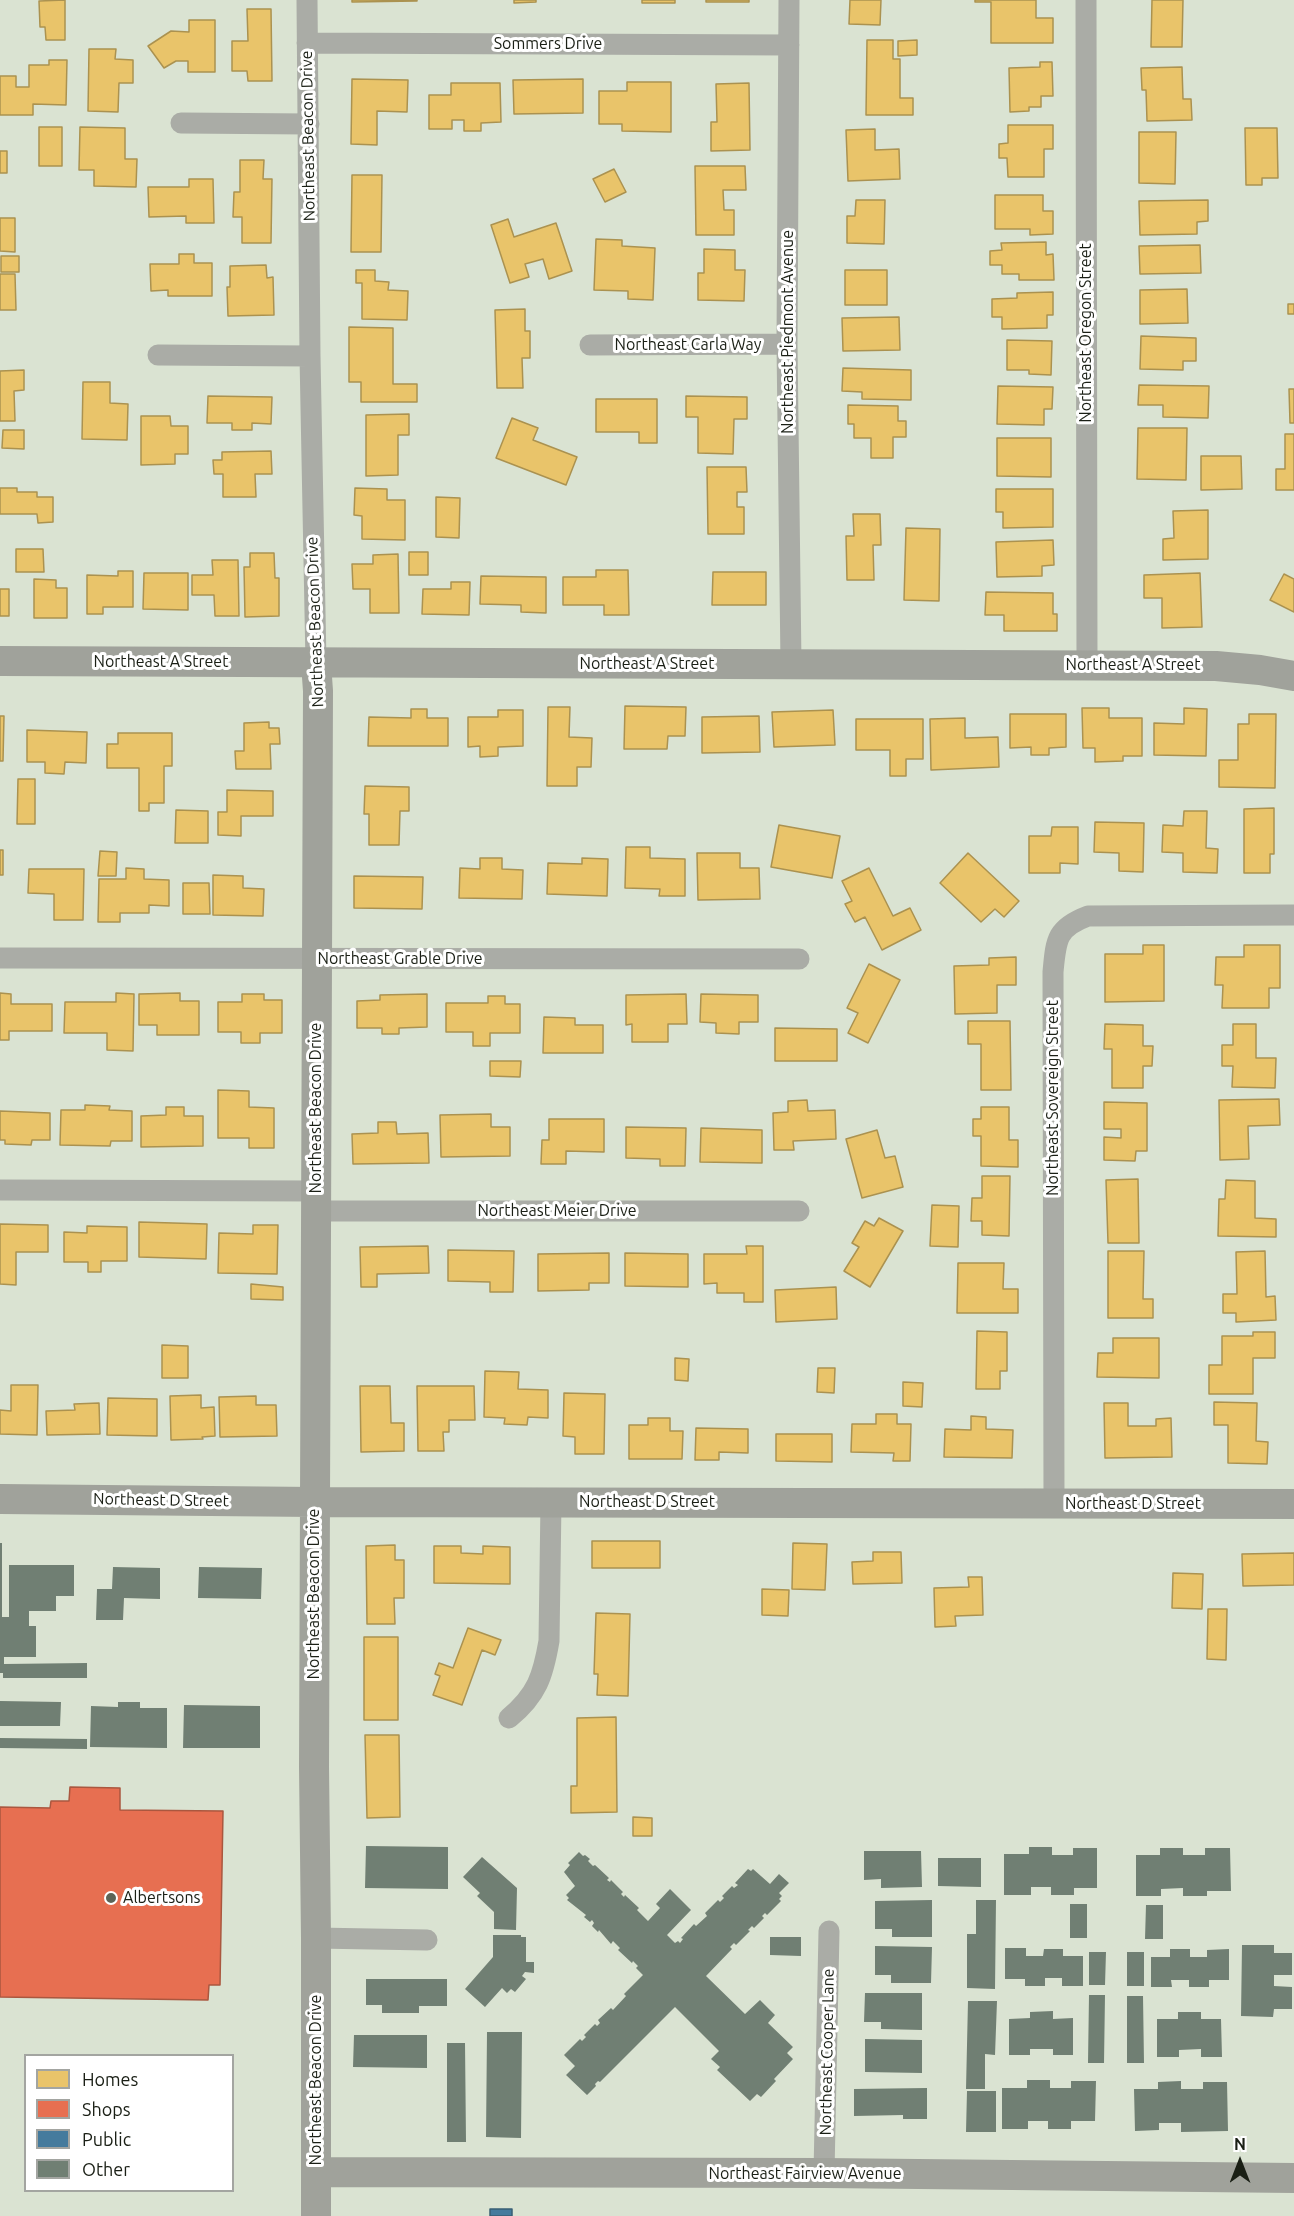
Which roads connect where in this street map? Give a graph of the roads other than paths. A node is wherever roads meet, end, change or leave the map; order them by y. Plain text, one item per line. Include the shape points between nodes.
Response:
1 (307, 0) edge
2 (789, 0) edge
3 (1086, 0) edge
4 (308, 43) junction
5 (789, 45) junction
6 (181, 123) dead end
7 (309, 124) junction
8 (787, 344) junction
9 (590, 345) dead end
10 (158, 355) dead end
11 (310, 356) junction
12 (0, 661) edge
13 (316, 663) junction
14 (791, 664) junction
15 (1087, 666) junction
16 (1294, 676) edge
17 (1294, 915) edge
18 (0, 958) edge
19 (317, 959) junction
20 (799, 959) dead end
21 (0, 1190) edge
22 (316, 1201) junction
23 (799, 1211) dead end
24 (0, 1499) edge
25 (315, 1502) junction
26 (551, 1502) junction
27 (1054, 1504) junction
28 (1294, 1504) edge
29 (509, 1718) dead end
30 (829, 1931) dead end
31 (316, 1938) junction
32 (427, 1940) dead end
33 (316, 2172) junction
34 (824, 2174) junction
35 (1294, 2178) edge
36 (316, 2216) edge

1 - 4 street, Northeast Beacon Drive
2 - 5 street, Northeast Piedmont Avenue
3 - 15 street, Northeast Oregon Street
4 - 5 street, Sommers Drive
4 - 7 street, Northeast Beacon Drive
5 - 8 street, Northeast Piedmont Avenue
6 - 7 street
7 - 11 street, Northeast Beacon Drive
8 - 9 street, Northeast Carla Way
8 - 14 street, Northeast Piedmont Avenue
10 - 11 street
11 - 13 street, Northeast Beacon Drive
12 - 13 street, Northeast A Street
13 - 14 street, Northeast A Street
13 - 19 street, Northeast Beacon Drive
14 - 15 street, Northeast A Street
15 - 16 street, Northeast A Street via 1216,666
17 - 27 street, Northeast Sovereign Street via 1088,916 1071,922 1060,932 1053,972
18 - 19 street, Northeast Grable Drive
19 - 20 street, Northeast Grable Drive
19 - 22 street, Northeast Beacon Drive
21 - 22 street, Northeast Meier Drive
22 - 23 street, Northeast Meier Drive
22 - 25 street, Northeast Beacon Drive
24 - 25 street, Northeast D Street
25 - 26 street, Northeast D Street
25 - 31 street, Northeast Beacon Drive
26 - 27 street, Northeast D Street
26 - 29 street via 549,1641 545,1662 526,1704
27 - 28 street, Northeast D Street
30 - 34 street, Northeast Cooper Lane
31 - 32 street
31 - 33 street, Northeast Beacon Drive
33 - 34 street, Northeast Fairview Avenue
33 - 36 street, Northeast Beacon Drive
34 - 35 street, Northeast Fairview Avenue

